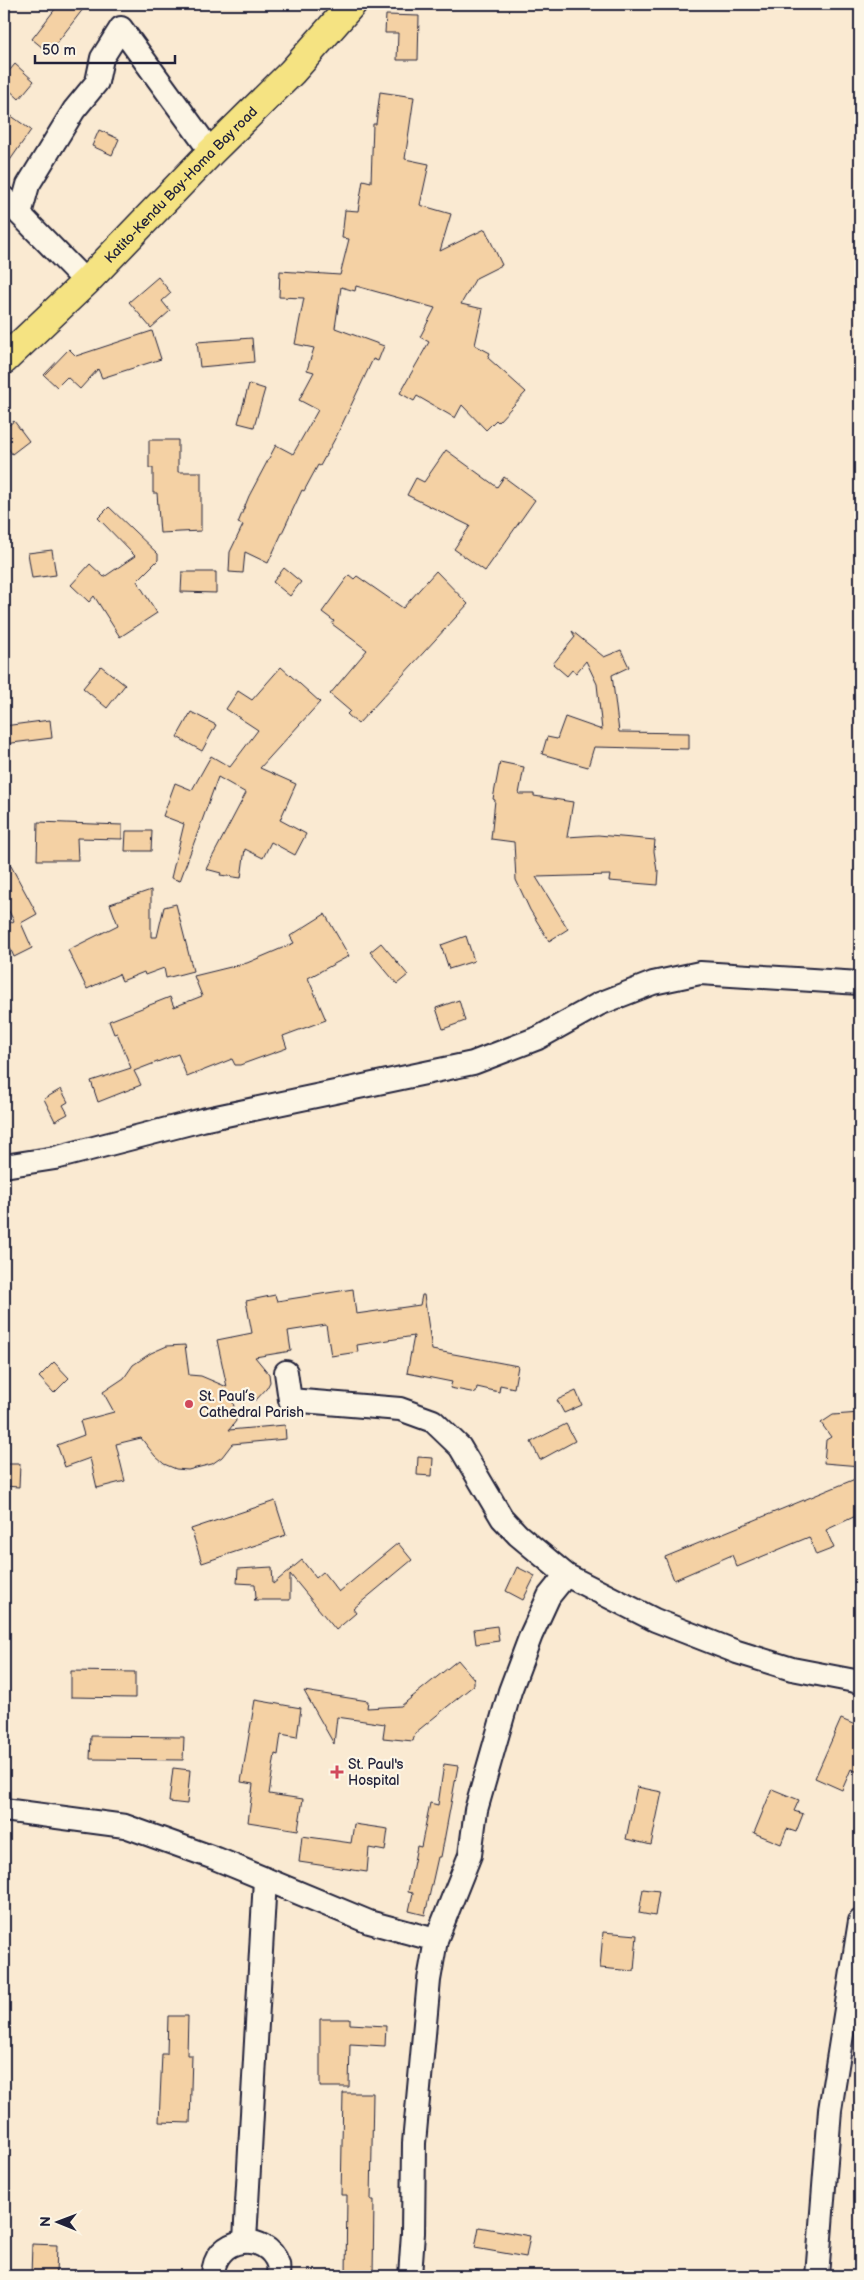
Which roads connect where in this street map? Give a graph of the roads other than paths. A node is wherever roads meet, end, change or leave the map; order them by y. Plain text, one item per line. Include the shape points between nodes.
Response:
1 (352, 4) edge
2 (211, 152) junction
3 (4, 198) edge
4 (20, 214) junction
5 (86, 282) junction
6 (8, 349) edge
7 (860, 983) edge
8 (4, 1166) edge
9 (286, 1372) dead end
10 (566, 1574) junction
11 (860, 1682) edge
12 (4, 1810) edge
13 (265, 1878) junction
14 (860, 1921) edge
15 (436, 1940) junction
16 (245, 2240) junction
17 (212, 2276) edge
18 (278, 2276) edge
19 (410, 2276) edge
20 (817, 2276) edge

1 - 2 highway, Katito-Kendu Bay-Homa Bay road via 292,72
2 - 4 street via 121,28 102,58 97,82 74,110 28,185
2 - 5 highway, Katito-Kendu Bay-Homa Bay road
3 - 4 street
4 - 5 street
5 - 6 highway, Katito-Kendu Bay-Homa Bay road
7 - 8 street via 700,973 653,983 599,1004 538,1038 473,1063 202,1120 55,1158
9 - 10 street via 290,1400 400,1409 433,1421 460,1448 502,1518
10 - 11 street via 655,1620 737,1652 792,1669
10 - 15 street via 549,1596 510,1691 476,1810 470,1855
12 - 13 street via 125,1826
13 - 15 street via 369,1922
13 - 16 street
14 - 20 street via 830,2110
15 - 19 street via 429,1980 414,2143
16 - 17 street via 225,2247 212,2265
16 - 18 street via 265,2247 278,2264

